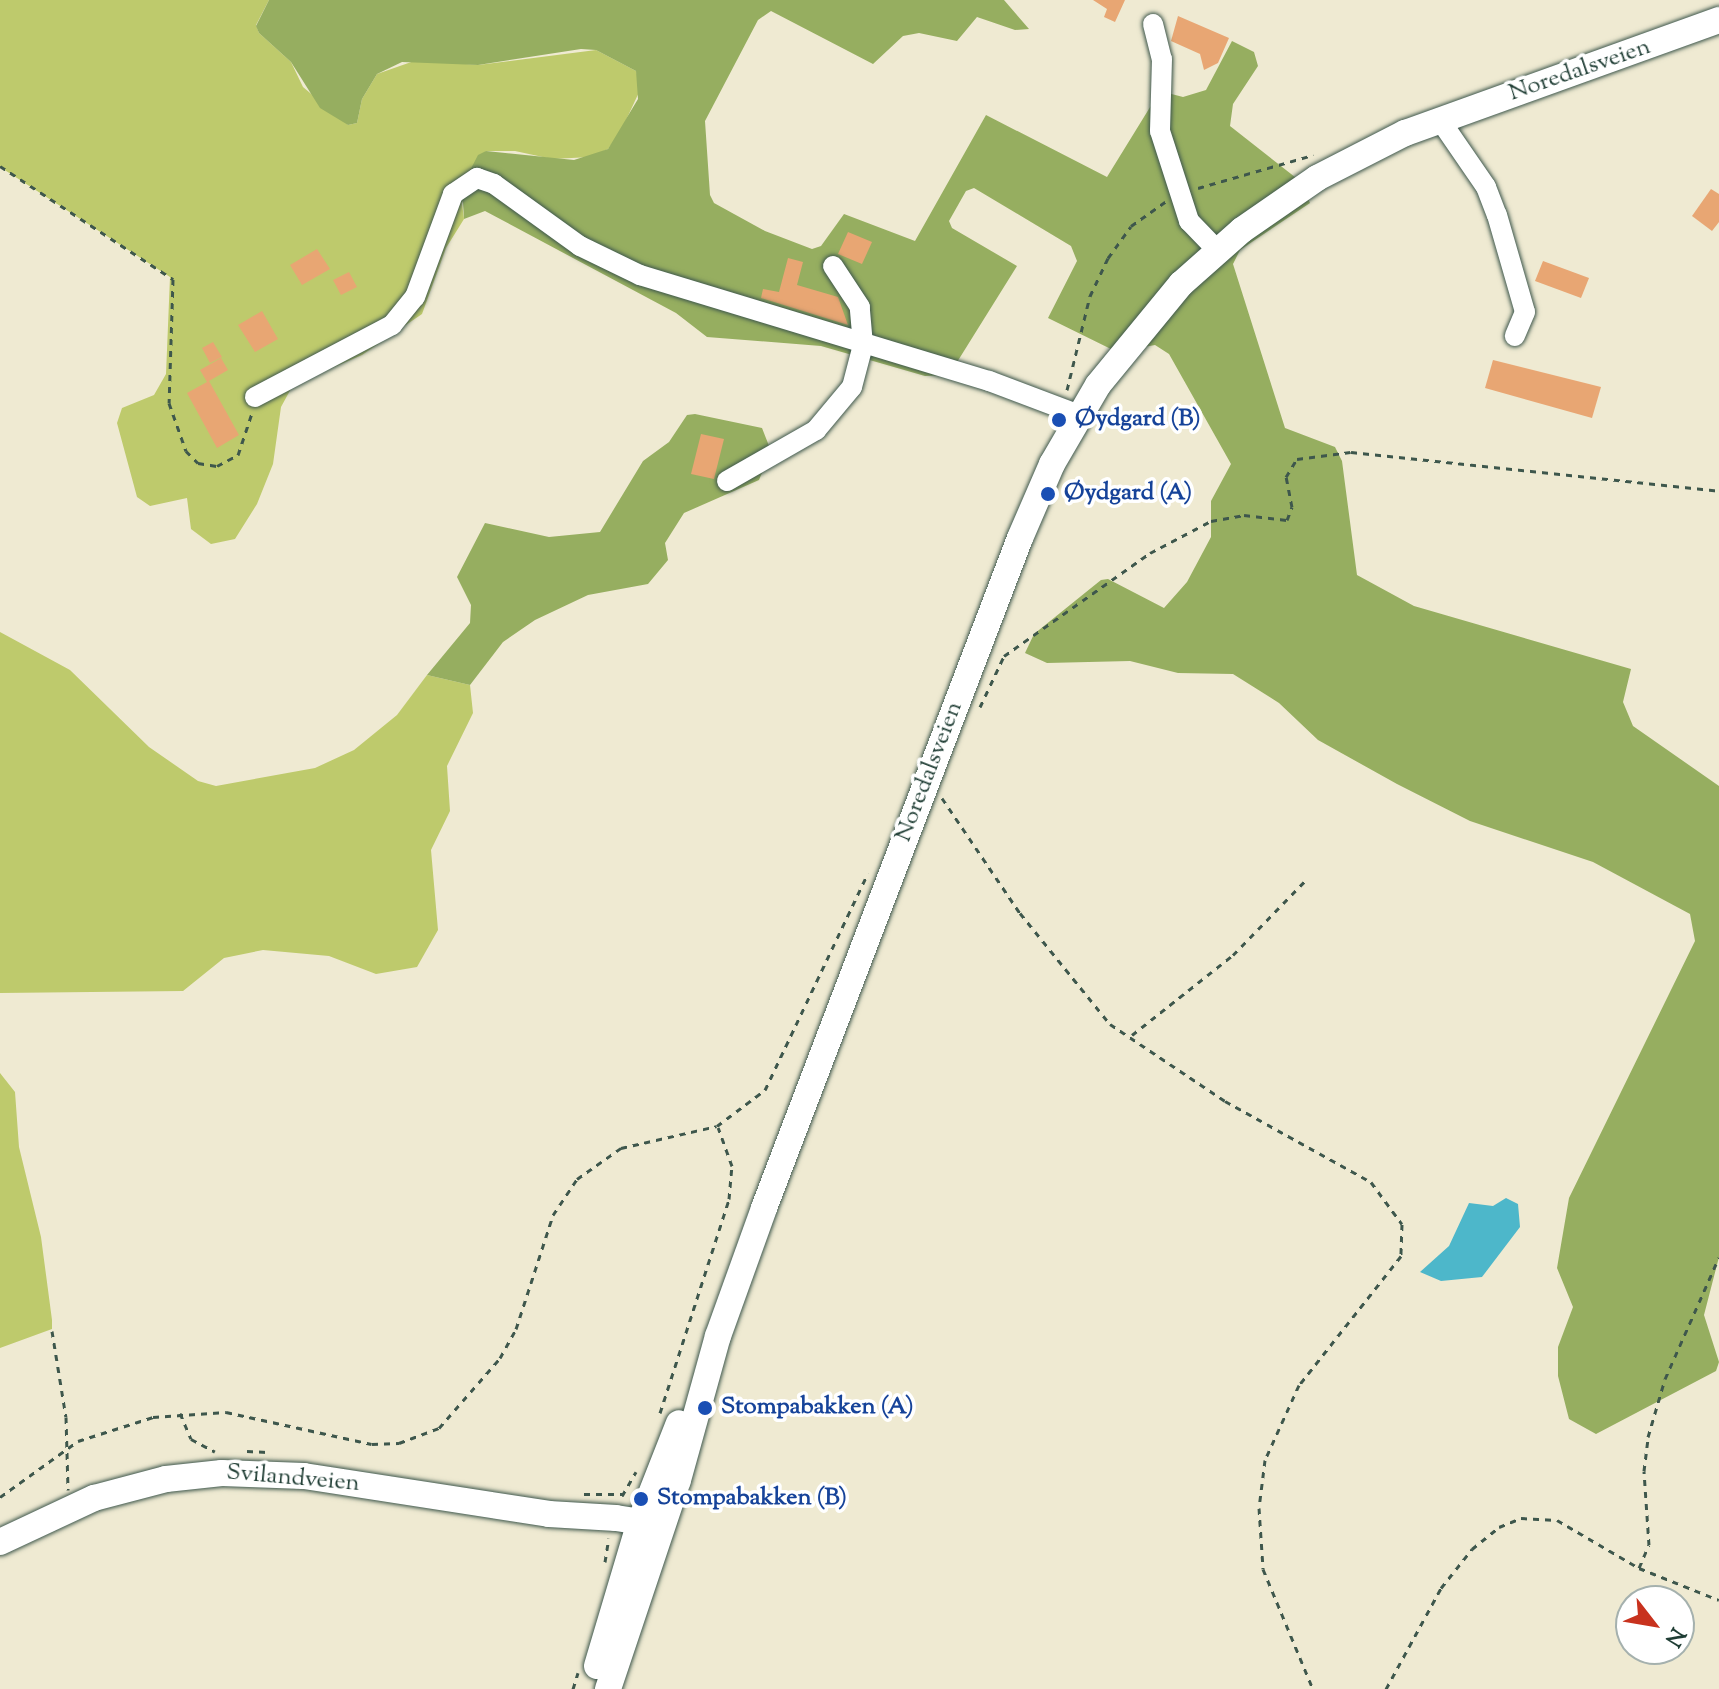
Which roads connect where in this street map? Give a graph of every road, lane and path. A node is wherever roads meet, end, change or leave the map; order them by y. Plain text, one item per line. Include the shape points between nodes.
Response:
1 (1719, 20) edge
2 (1153, 24) dead end
3 (1440, 120) junction
4 (1318, 153) dead end
5 (0, 166) edge
6 (1180, 195) junction
7 (1217, 250) junction
8 (833, 266) dead end
9 (1515, 336) dead end
10 (863, 345) junction
11 (255, 397) joint
12 (1068, 410) junction
13 (727, 481) dead end
14 (1719, 491) edge
15 (978, 711) dead end
16 (924, 787) junction
17 (870, 869) dead end
18 (1305, 881) dead end
19 (1131, 1036) junction
20 (717, 1126) junction
21 (1719, 1257) edge
22 (52, 1331) dead end
23 (656, 1425) dead end
24 (69, 1446) junction
25 (642, 1465) dead end
26 (623, 1494) dead end
27 (0, 1497) edge
28 (73, 1506) junction
29 (643, 1536) junction
30 (0, 1542) edge
31 (1639, 1568) junction
32 (1719, 1600) edge
33 (590, 1689) edge
34 (608, 1689) edge
35 (1313, 1689) edge
36 (1386, 1689) edge

1 - 3 main road, Noredalsveien
2 - 6 lane via 1162,59 1160,131
3 - 7 main road, Noredalsveien via 1317,178
3 - 9 lane via 1486,187 1497,215 1525,312
4 - 6 path
5 - 11 path via 173,279 169,403 186,451 198,463 217,466 238,455
6 - 7 lane via 1189,221
6 - 12 path via 1136,221 1108,258 1090,296
7 - 12 main road, Noredalsveien
8 - 10 lane via 860,307
10 - 11 lane via 640,275 580,246 494,184 477,178 453,194 415,297 392,325
10 - 12 lane
10 - 13 lane via 852,387 834,414
12 - 16 main road, Noredalsveien
14 - 15 path via 1351,452 1297,459 1286,477 1292,507 1287,520 1244,515 1211,521 1150,553 1004,656
16 - 19 path via 941,797 1089,1004
16 - 29 main road, Noredalsveien
17 - 20 path via 773,1079 747,1108
18 - 19 path via 1233,955
19 - 35 path via 1225,1101 1371,1182 1402,1224 1401,1256 1299,1385 1265,1460 1259,1508 1263,1569
20 - 23 path via 732,1166 729,1199
20 - 24 path via 621,1148 577,1179 553,1215 516,1329 500,1358 460,1409 431,1433 372,1444 256,1415 209,1411 134,1421
21 - 31 path via 1665,1379 1648,1437 1644,1471 1649,1545
22 - 24 path
24 - 27 path
24 - 28 path via 65,1482
25 - 26 path
28 - 29 main road, Svilandveien via 177,1478 269,1473 549,1514
28 - 30 main road, Svilandveien
29 - 33 main road, Noredalsveien
29 - 34 main road, Noredalsveien
31 - 32 path
31 - 36 path via 1557,1520 1521,1518 1499,1527 1472,1549 1441,1588

